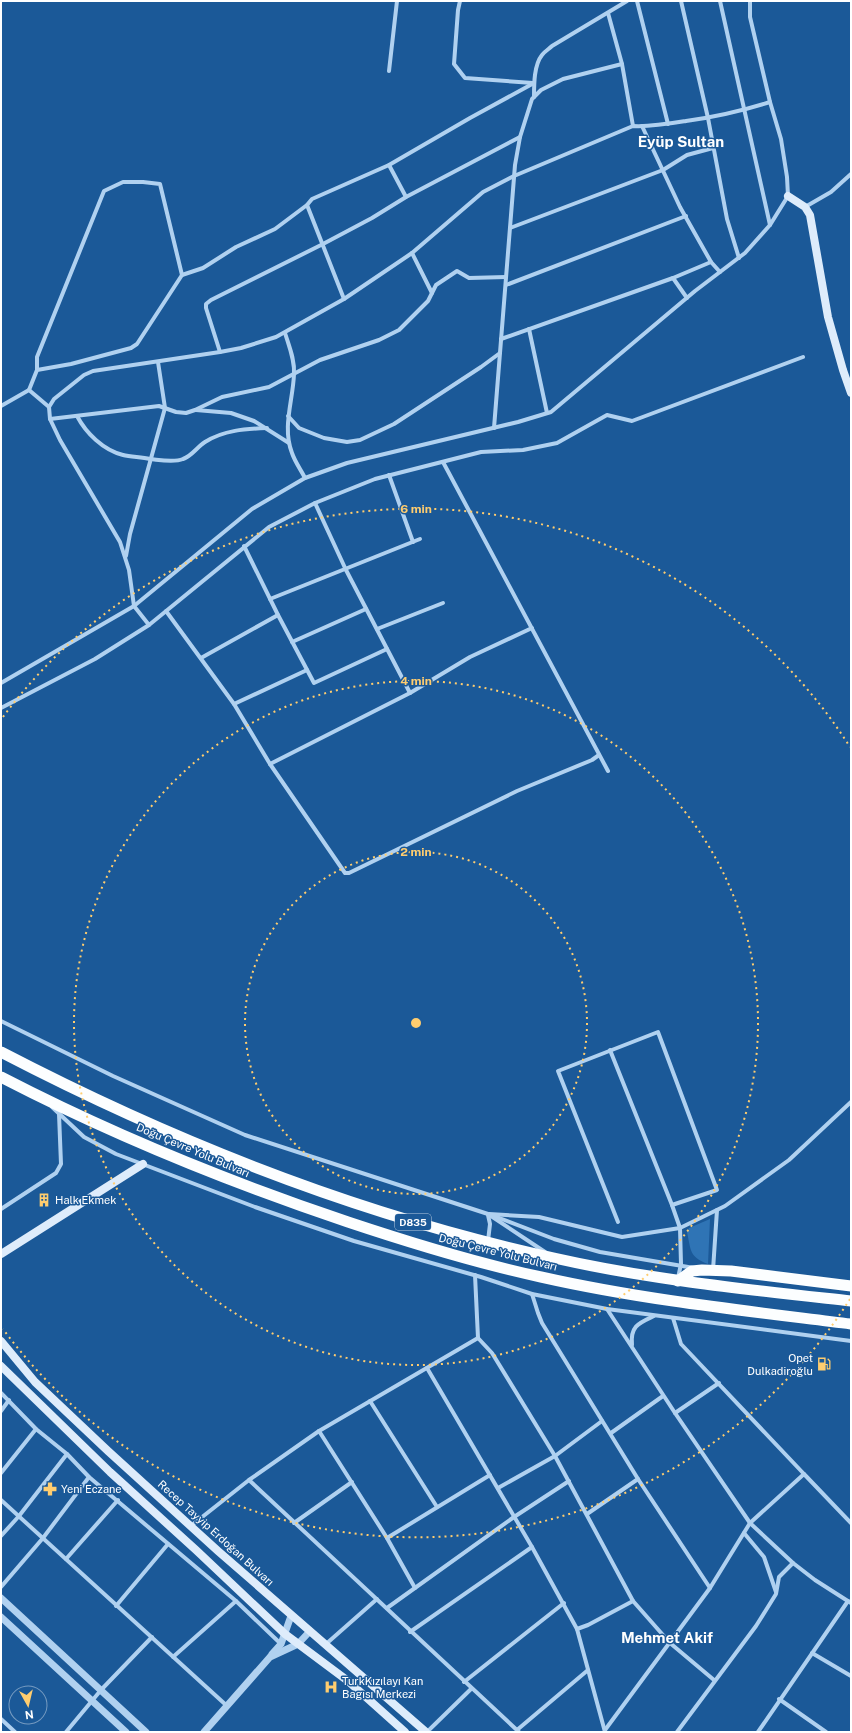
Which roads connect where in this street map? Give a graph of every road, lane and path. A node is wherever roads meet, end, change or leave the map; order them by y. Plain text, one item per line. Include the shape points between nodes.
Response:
1 (397, 1) edge
2 (460, 1) edge
3 (627, 1) edge
4 (637, 1) edge
5 (681, 1) edge
6 (720, 1) edge
7 (750, 1) edge
8 (608, 13) junction
9 (622, 64) junction
10 (389, 71) dead end
11 (534, 83) junction
12 (534, 97) junction
13 (770, 102) junction
14 (744, 111) junction
15 (708, 118) junction
16 (668, 124) junction
17 (633, 126) junction
18 (642, 126) junction
19 (520, 137) junction
20 (713, 148) junction
21 (389, 165) junction
22 (663, 170) junction
23 (851, 174) edge
24 (514, 176) junction
25 (788, 196) junction
26 (406, 197) junction
27 (307, 205) junction
28 (805, 207) junction
29 (686, 216) junction
30 (770, 225) junction
31 (510, 228) junction
32 (323, 244) junction
33 (412, 253) junction
34 (739, 258) junction
35 (711, 262) junction
36 (720, 272) junction
37 (182, 275) junction
38 (506, 277) junction
39 (674, 278) junction
40 (506, 285) junction
41 (432, 293) junction
42 (687, 298) junction
43 (344, 299) junction
44 (529, 329) junction
45 (285, 333) junction
46 (501, 339) junction
47 (220, 352) junction
48 (500, 353) junction
49 (803, 357) dead end
50 (158, 362) junction
51 (37, 370) junction
52 (294, 374) junction
53 (29, 390) junction
54 (851, 392) edge
55 (1, 406) edge
56 (49, 407) junction
57 (165, 408) junction
58 (195, 410) junction
59 (547, 413) junction
60 (77, 416) junction
61 (288, 416) junction
62 (50, 419) junction
63 (267, 428) junction
64 (494, 428) junction
65 (290, 444) junction
66 (151, 459) junction
67 (443, 462) junction
68 (389, 475) junction
69 (305, 478) junction
70 (315, 503) junction
71 (420, 540) dead end
72 (413, 542) junction
73 (244, 546) junction
74 (126, 558) junction
75 (346, 570) junction
76 (270, 599) junction
77 (442, 603) dead end
78 (134, 606) junction
79 (366, 609) junction
80 (166, 610) junction
81 (278, 615) junction
82 (149, 625) junction
83 (532, 628) junction
84 (377, 629) junction
85 (292, 642) junction
86 (387, 650) junction
87 (201, 658) junction
88 (307, 670) junction
89 (1, 683) edge
90 (410, 693) junction
91 (234, 704) junction
92 (1, 708) edge
93 (599, 755) junction
94 (270, 764) junction
95 (608, 771) dead end
96 (1, 1021) edge
97 (610, 1050) junction
98 (1, 1052) edge
99 (1, 1077) edge
100 (43, 1099) junction
101 (851, 1102) edge
102 (59, 1114) junction
103 (144, 1164) junction
104 (672, 1205) junction
105 (1, 1210) edge
106 (717, 1210) junction
107 (488, 1214) junction
108 (618, 1222) dead end
109 (680, 1228) junction
110 (487, 1242) junction
111 (1, 1254) edge
112 (555, 1259) junction
113 (681, 1264) junction
114 (702, 1270) junction
115 (713, 1270) junction
116 (475, 1276) junction
117 (678, 1281) junction
118 (851, 1286) edge
119 (532, 1294) junction
120 (851, 1301) edge
121 (607, 1309) junction
122 (654, 1316) junction
123 (673, 1318) junction
124 (851, 1324) edge
125 (478, 1338) junction
126 (1, 1341) edge
127 (851, 1341) edge
128 (632, 1345) junction
129 (1, 1366) edge
130 (427, 1368) junction
131 (719, 1383) junction
132 (1, 1393) edge
133 (663, 1396) junction
134 (9, 1400) junction
135 (370, 1401) junction
136 (1, 1411) edge
137 (675, 1413) junction
138 (602, 1421) junction
139 (36, 1429) junction
140 (319, 1431) junction
141 (610, 1433) junction
142 (67, 1454) junction
143 (554, 1456) junction
144 (1, 1473) edge
145 (804, 1474) junction
146 (490, 1475) junction
147 (89, 1477) junction
148 (638, 1479) junction
149 (249, 1480) junction
150 (569, 1481) junction
151 (352, 1482) junction
152 (498, 1488) junction
153 (1, 1500) edge
154 (118, 1500) junction
155 (437, 1507) junction
156 (587, 1514) junction
157 (19, 1516) junction
158 (514, 1517) junction
159 (294, 1523) junction
160 (750, 1523) junction
161 (851, 1523) edge
162 (192, 1525) junction
163 (744, 1533) junction
164 (1, 1536) edge
165 (43, 1538) junction
166 (387, 1538) junction
167 (168, 1544) junction
168 (532, 1547) junction
169 (66, 1559) junction
170 (793, 1563) junction
171 (1, 1587) edge
172 (414, 1588) junction
173 (710, 1588) junction
174 (776, 1594) junction
175 (1, 1598) edge
176 (377, 1599) junction
177 (236, 1601) junction
178 (633, 1601) junction
179 (850, 1602) edge
180 (564, 1603) junction
181 (116, 1606) junction
182 (387, 1608) junction
183 (292, 1616) junction
184 (1, 1617) edge
185 (577, 1629) junction
186 (310, 1631) junction
187 (410, 1632) junction
188 (285, 1634) junction
189 (152, 1637) junction
190 (670, 1643) junction
191 (281, 1644) junction
192 (298, 1644) junction
193 (326, 1644) junction
194 (812, 1653) junction
195 (173, 1657) junction
196 (270, 1657) junction
197 (588, 1670) junction
198 (851, 1676) edge
199 (714, 1680) junction
200 (464, 1682) junction
201 (472, 1689) junction
202 (101, 1690) junction
203 (780, 1699) junction
204 (92, 1701) junction
205 (226, 1705) junction
206 (1, 1719) edge
207 (518, 1731) edge
208 (605, 1731) edge
209 (678, 1731) edge
210 (759, 1731) edge
211 (15, 1732) edge
212 (66, 1732) edge
213 (126, 1732) edge
214 (146, 1732) edge
215 (204, 1732) edge
216 (405, 1732) edge
217 (426, 1732) edge
218 (826, 1732) edge

1 - 10 street
2 - 11 street via 454,64 465,78
3 - 8 street
4 - 16 street
5 - 15 street
6 - 14 street
7 - 13 street via 750,17
8 - 9 street
8 - 11 street via 541,55
9 - 12 street via 563,79 541,90
9 - 17 street
11 - 12 street
11 - 21 street
12 - 19 street
13 - 14 street
13 - 25 street via 781,139
14 - 15 street
14 - 30 street
15 - 16 street
15 - 20 street
16 - 18 street
17 - 18 street
17 - 24 street
18 - 22 street
19 - 24 street
19 - 26 street
20 - 22 street via 687,155
20 - 34 street via 727,219
21 - 26 street
21 - 27 street via 312,199
22 - 29 street
22 - 31 street
23 - 28 street via 831,192
24 - 31 street
24 - 33 street via 483,192
25 - 28 main road
25 - 30 street
26 - 32 street
27 - 32 street
27 - 37 street via 275,229 236,247 203,268
28 - 54 main road via 814,232 828,317
29 - 35 street
29 - 40 street
30 - 34 street
31 - 38 street
32 - 43 street
32 - 47 street via 206,304
33 - 41 street
33 - 43 street
34 - 36 street
35 - 36 street
35 - 39 street
36 - 42 street
37 - 51 street via 142,338 131,348
37 - 51 street via 160,184 123,182 104,191 37,357
38 - 40 street
38 - 41 street via 469,278 457,271 436,285
39 - 42 street
39 - 44 street
40 - 46 street
41 - 52 street via 428,301 399,330 379,340 320,360
42 - 59 street
43 - 45 street
44 - 46 street
44 - 59 street
45 - 47 street via 241,348
45 - 52 street
46 - 48 street
47 - 50 street
48 - 61 street via 394,424 360,440 347,442 324,438 299,428
48 - 64 street
49 - 67 street via 632,421 607,415 557,443 523,450 481,452
50 - 56 street via 84,375 54,399
50 - 57 street
51 - 53 street
52 - 58 street via 269,387 222,397
52 - 61 street
53 - 55 street
53 - 56 street
56 - 62 street
57 - 58 street via 186,413
57 - 60 street via 160,406
57 - 66 street
58 - 63 street via 231,413
59 - 64 street
60 - 62 street
60 - 66 street via 97,442 122,455
61 - 65 street
62 - 74 street via 120,542
63 - 65 street
63 - 66 street via 241,429 218,435 182,460
64 - 69 street via 347,463
65 - 69 street
66 - 74 street
67 - 68 street
67 - 83 street
68 - 70 street
68 - 72 street
69 - 78 street via 252,509
70 - 73 street via 269,527
70 - 75 street
71 - 72 street
72 - 75 street
73 - 76 street
73 - 80 street
74 - 78 street
75 - 76 street
75 - 79 street
76 - 81 street
77 - 84 street
78 - 82 street
78 - 89 street
79 - 84 street
79 - 85 street
80 - 82 street
80 - 87 street
81 - 85 street
81 - 87 street
82 - 92 street via 95,660
83 - 90 street via 470,657
83 - 93 street
84 - 86 street
85 - 88 street
86 - 88 street via 314,683
86 - 90 street
87 - 91 street
88 - 91 street
90 - 94 street
91 - 94 street
93 - 94 street via 517,791 349,873 345,873
93 - 95 street
96 - 107 street, Doğu Çevre Yolu Bulvarı via 113,1076 245,1135
97 - 104 street
97 - 104 street via 658,1032 717,1190
97 - 108 street via 558,1071
98 - 110 highway, Doğu Çevre Yolu Bulvarı / D835 via 69,1088 225,1156 384,1213
99 - 100 highway, Doğu Çevre Yolu Bulvarı / D835
100 - 102 street
100 - 124 highway, Doğu Çevre Yolu Bulvarı / D835 via 228,1180 368,1229 452,1254 544,1278 627,1294
101 - 106 street via 789,1160
102 - 103 street via 84,1137 116,1154
102 - 105 street via 61,1164 56,1173
103 - 111 main road
103 - 116 street via 255,1207 354,1241
104 - 109 street
106 - 109 street
106 - 115 street
107 - 109 street via 539,1216 622,1237
107 - 110 street via 490,1224
107 - 112 street, Doğu Çevre Yolu Bulvarı
107 - 113 street via 600,1252
109 - 113 street
110 - 112 highway, Doğu Çevre Yolu Bulvarı / D835
112 - 117 highway, Doğu Çevre Yolu Bulvarı / D835
113 - 114 street
113 - 117 street
114 - 115 highway
114 - 117 highway via 692,1272
115 - 118 highway
116 - 119 street
116 - 125 street
117 - 120 highway, Doğu Çevre Yolu Bulvarı / D835
119 - 121 street
119 - 138 street via 542,1323
121 - 122 street
121 - 128 street
122 - 123 street
122 - 128 street via 635,1328 631,1335
123 - 127 street
123 - 131 street via 681,1344
125 - 130 street
125 - 143 street via 492,1353
126 - 162 main road, Recep Tayyip Erdoğan Bulvarı via 35,1382 124,1466
128 - 133 street
129 - 188 main road via 110,1472
130 - 135 street
130 - 146 street
131 - 137 street
131 - 145 street
132 - 134 street
133 - 137 street
133 - 141 street
134 - 136 street
134 - 139 street
135 - 140 street
135 - 155 street
137 - 160 street
138 - 141 street
138 - 143 street
139 - 142 street
139 - 144 street
140 - 149 street
140 - 151 street
141 - 148 street
142 - 147 street
142 - 157 street
143 - 150 street
143 - 152 street
145 - 160 street
145 - 161 street
146 - 152 street
146 - 155 street
147 - 154 street
147 - 165 street
148 - 156 street
148 - 173 street
149 - 159 street
149 - 162 street
150 - 156 street
150 - 158 street
151 - 159 street
151 - 166 street
152 - 158 street
153 - 157 street
154 - 167 street
154 - 169 street
155 - 166 street
156 - 178 street
157 - 164 street
157 - 165 street
158 - 168 street
158 - 172 street
159 - 176 street
160 - 163 street
160 - 170 street
162 - 183 main road, Recep Tayyip Erdoğan Bulvarı
163 - 173 street
163 - 174 street via 764,1557
165 - 169 street
165 - 171 street
166 - 172 street
167 - 177 street
167 - 181 street
168 - 180 street
168 - 187 street
169 - 181 street
170 - 174 street via 779,1576
170 - 179 street
172 - 182 street
173 - 190 street
174 - 199 street via 756,1626
175 - 202 street
176 - 182 street
176 - 193 street
177 - 191 street
177 - 195 street
178 - 185 street
178 - 190 street
179 - 194 street
180 - 185 street
180 - 200 street
181 - 189 street
182 - 187 street
183 - 186 main road, Recep Tayyip Erdoğan Bulvarı
183 - 188 street
184 - 204 street
185 - 197 street
186 - 192 street
186 - 193 main road, Recep Tayyip Erdoğan Bulvarı
187 - 200 street
188 - 191 street
188 - 192 main road
189 - 195 street
189 - 202 street
190 - 199 street
190 - 208 street
191 - 196 street
192 - 196 street
192 - 216 main road via 348,1681
193 - 217 main road, Recep Tayyip Erdoğan Bulvarı
194 - 198 street
194 - 203 street
195 - 205 street
196 - 205 street
197 - 207 street
197 - 208 street
199 - 209 street
200 - 201 street
201 - 207 street
201 - 217 street
202 - 204 street
202 - 214 street
203 - 210 street
203 - 218 street
204 - 212 street
204 - 213 street
205 - 215 street
206 - 211 street

